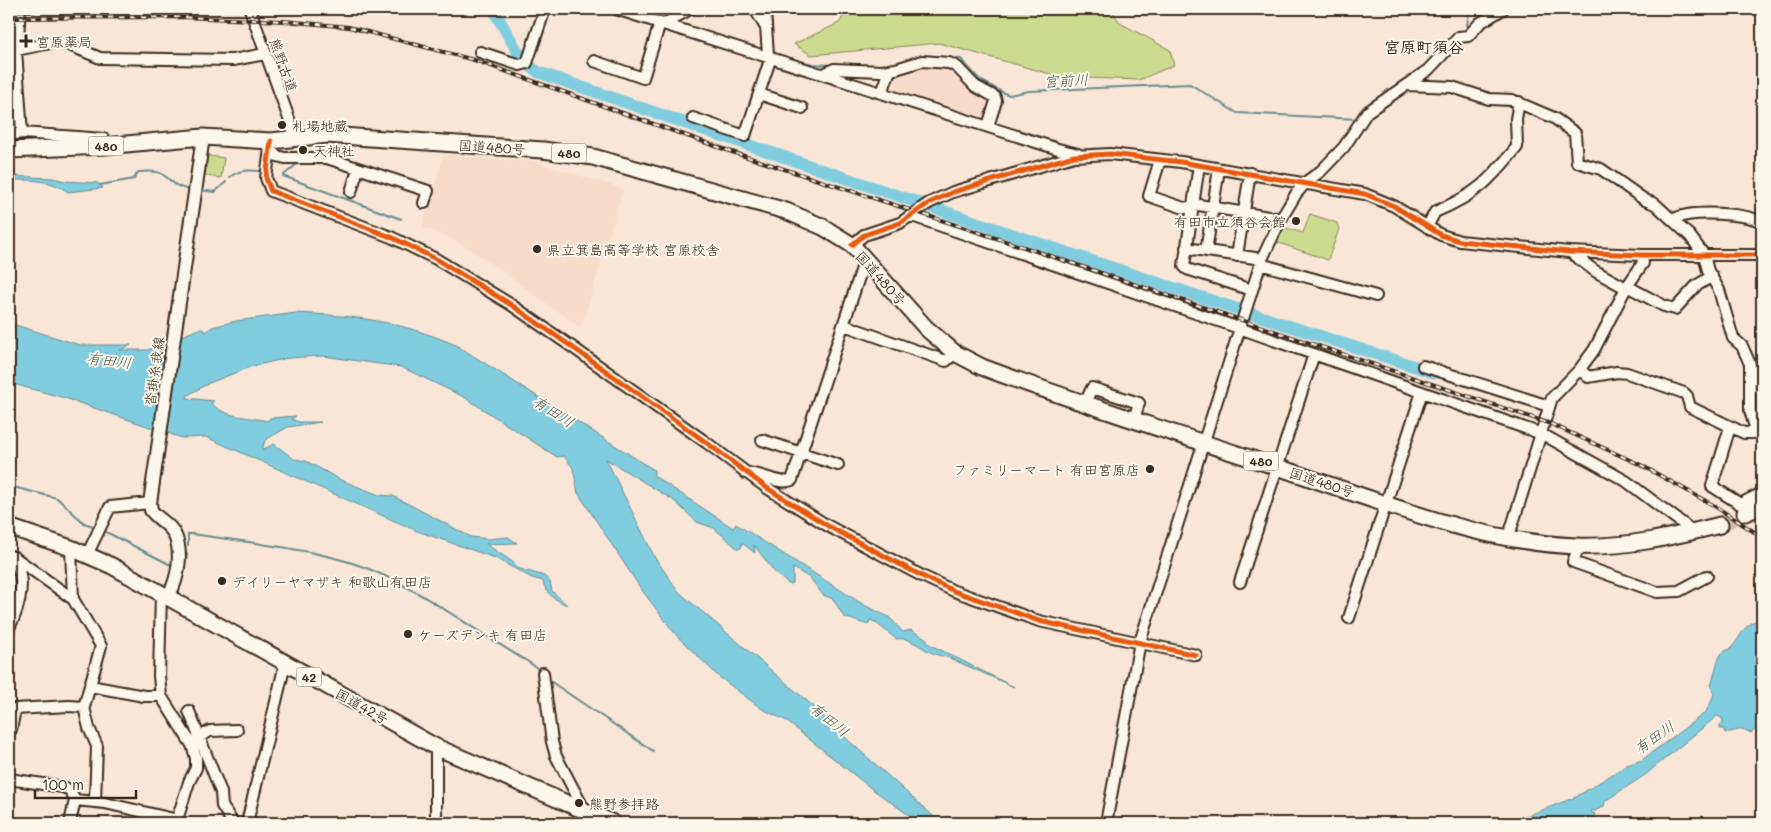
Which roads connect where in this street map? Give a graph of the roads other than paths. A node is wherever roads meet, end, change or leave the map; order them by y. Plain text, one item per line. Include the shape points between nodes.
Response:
1 (19, 9) edge
2 (250, 9) edge
3 (545, 9) edge
4 (690, 9) edge
5 (754, 9) edge
6 (766, 9) edge
7 (1503, 9) edge
8 (622, 10) edge
9 (662, 23) junction
10 (766, 29) junction
11 (12, 51) edge
12 (480, 52) dead end
13 (265, 54) junction
14 (769, 57) junction
15 (594, 61) dead end
16 (890, 70) junction
17 (824, 74) junction
18 (1406, 85) junction
19 (882, 93) junction
20 (759, 94) junction
21 (1519, 102) junction
22 (802, 108) dead end
23 (693, 118) dead end
24 (988, 126) junction
25 (292, 130) junction
26 (22, 133) junction
27 (9, 135) edge
28 (328, 135) junction
29 (203, 143) junction
30 (265, 143) junction
31 (104, 146) junction
32 (9, 150) edge
33 (1081, 154) junction
34 (1160, 160) junction
35 (1199, 165) junction
36 (358, 169) junction
37 (1219, 169) junction
38 (1250, 173) junction
39 (1306, 182) junction
40 (352, 192) dead end
41 (424, 203) dead end
42 (1193, 206) junction
43 (1212, 207) junction
44 (1244, 213) junction
45 (912, 216) junction
46 (1281, 219) junction
47 (1674, 219) junction
48 (1762, 222) edge
49 (1427, 227) junction
50 (852, 245) junction
51 (1186, 248) junction
52 (1206, 250) junction
53 (1569, 252) junction
54 (1704, 255) junction
55 (1762, 255) edge
56 (1237, 256) junction
57 (1642, 256) junction
58 (865, 259) junction
59 (1261, 262) junction
60 (1712, 276) junction
61 (1627, 287) junction
62 (1252, 290) junction
63 (1376, 296) dead end
64 (844, 326) junction
65 (1239, 331) junction
66 (955, 353) junction
67 (1314, 354) junction
68 (1423, 366) dead end
69 (1580, 369) junction
70 (1422, 392) junction
71 (1549, 406) junction
72 (1730, 426) junction
73 (1759, 429) edge
74 (1542, 434) junction
75 (762, 440) dead end
76 (1203, 442) junction
77 (802, 454) junction
78 (838, 465) dead end
79 (1276, 467) junction
80 (745, 473) junction
81 (150, 500) junction
82 (1386, 503) junction
83 (1762, 504) edge
84 (1745, 513) tunnel mouth
85 (1720, 525) tunnel mouth
86 (9, 527) edge
87 (1688, 533) junction
88 (1508, 539) junction
89 (1575, 546) junction
90 (71, 548) junction
91 (9, 555) edge
92 (87, 555) junction
93 (1707, 576) dead end
94 (1240, 582) dead end
95 (165, 595) junction
96 (73, 599) junction
97 (1349, 618) dead end
98 (9, 628) edge
99 (1140, 642) junction
100 (1196, 655) dead end
101 (285, 664) junction
102 (543, 673) dead end
103 (90, 686) junction
104 (161, 696) junction
105 (84, 707) junction
106 (189, 711) dead end
107 (237, 730) dead end
108 (9, 731) edge
109 (200, 739) junction
110 (189, 741) junction
111 (436, 746) junction
112 (9, 779) edge
113 (75, 800) junction
114 (96, 802) junction
115 (585, 812) junction
116 (177, 821) edge
117 (606, 822) edge
118 (70, 823) edge
119 (233, 823) edge
120 (247, 823) edge
121 (436, 823) edge
122 (1106, 823) edge

1 - 11 main road
2 - 13 street, 熊野古道
3 - 12 street via 527,63 520,65
4 - 9 street
5 - 10 street
6 - 10 street
7 - 18 street via 1468,36 1459,37 1440,60
8 - 9 street
9 - 14 street
9 - 15 street via 642,78
10 - 14 street
11 - 13 street via 56,42 100,58 233,60
11 - 26 street
13 - 25 street, 熊野古道
14 - 17 street
14 - 20 street
16 - 17 street via 834,68
16 - 19 street
16 - 24 street via 922,61 954,65 975,86 995,96
17 - 19 street
18 - 21 street via 1452,87 1489,99
18 - 39 street via 1367,112 1344,147
19 - 24 street
20 - 22 street
20 - 23 street via 745,136
21 - 47 street via 1554,118 1575,133 1577,162 1601,169
21 - 49 street via 1517,147 1478,189 1435,212
24 - 33 street via 1058,150
25 - 28 street
25 - 30 street
26 - 27 street
26 - 31 street via 104,139
28 - 30 highway, 国道480号 / 480
28 - 50 highway, 国道480号 / 480 via 543,150 593,157 786,211 823,227
29 - 30 highway, 国道480号 / 480
29 - 31 highway, 国道480号 / 480
29 - 81 main road, 沓掛糸我線
30 - 36 street via 281,158 327,158
30 - 80 street via 266,178 271,191 391,237 467,277 575,349
31 - 32 highway, 国道480号 / 480
33 - 34 street via 1120,154
33 - 45 street via 953,192 929,203
34 - 35 street
34 - 42 street via 1149,196 1184,208
35 - 37 street
35 - 42 street
36 - 40 street
36 - 41 street via 428,191
37 - 38 street
37 - 43 street
38 - 39 street
38 - 44 street
39 - 46 street
39 - 49 street via 1376,197
42 - 43 street
42 - 51 street
43 - 44 street
43 - 52 street
44 - 46 street
44 - 56 street
45 - 50 street via 894,226 870,232
45 - 65 street
46 - 59 street
47 - 48 street via 1694,213 1748,216
47 - 54 street
49 - 53 street via 1460,241
50 - 58 highway, 国道480号 / 480
51 - 52 street
51 - 62 street via 1186,268
52 - 56 street
53 - 57 street
53 - 61 street via 1595,271
54 - 55 street
54 - 57 street
54 - 60 street
56 - 59 street
57 - 61 street via 1643,263
58 - 64 street
58 - 66 highway, 国道480号 / 480 via 926,328
59 - 62 street
59 - 63 street
60 - 61 street via 1696,286 1675,310
60 - 73 street via 1733,338 1742,346 1750,364 1750,410
61 - 69 street via 1594,350
62 - 65 street
64 - 66 street via 946,360
64 - 77 street
65 - 67 street
65 - 76 street
66 - 76 highway, 国道480号 / 480 via 982,367
67 - 70 street
67 - 79 street
68 - 71 street
69 - 71 street via 1558,391
69 - 72 street via 1588,377 1627,373 1684,393 1690,407
70 - 74 street
70 - 82 street
71 - 74 street
72 - 73 street via 1744,433
72 - 83 street via 1712,486 1740,504
74 - 87 street via 1626,481 1686,526
74 - 88 street
75 - 77 street
76 - 79 highway, 国道480号 / 480
76 - 99 street
77 - 78 street
77 - 80 street via 792,480 788,482
79 - 82 highway, 国道480号 / 480
79 - 94 street
80 - 99 street via 828,526 954,591 1075,631
81 - 92 street via 110,507
81 - 95 main road via 150,510 169,527 177,542 176,580
82 - 88 highway, 国道480号 / 480
82 - 97 street
83 - 84 highway
85 - 87 highway, 国道480号 / 480
86 - 90 highway, 国道42号 / 42
87 - 89 highway, 国道480号 / 480 via 1615,545
88 - 89 highway, 国道480号 / 480
89 - 93 street via 1577,551 1573,562 1658,592 1679,591
90 - 92 highway, 国道42号 / 42
90 - 96 street
91 - 96 street
91 - 98 street via 16,561 21,586
92 - 95 highway, 国道42号 / 42
95 - 101 highway, 国道42号 / 42
95 - 104 street via 159,666
96 - 103 street via 101,646
99 - 100 street
99 - 122 street
101 - 111 highway, 国道42号 / 42
101 - 120 street
102 - 115 street via 556,756
103 - 104 street
103 - 105 street
104 - 110 street
105 - 108 street via 15,710 12,730
105 - 114 street via 98,746
106 - 109 street
107 - 109 street via 210,731
109 - 110 street
109 - 119 street via 221,792 222,806
110 - 116 street via 196,758 196,768
111 - 115 highway, 国道42号 / 42
111 - 121 street
112 - 113 street via 62,787 70,790
113 - 114 street
113 - 118 street
114 - 116 street
115 - 117 highway, 国道42号 / 42

